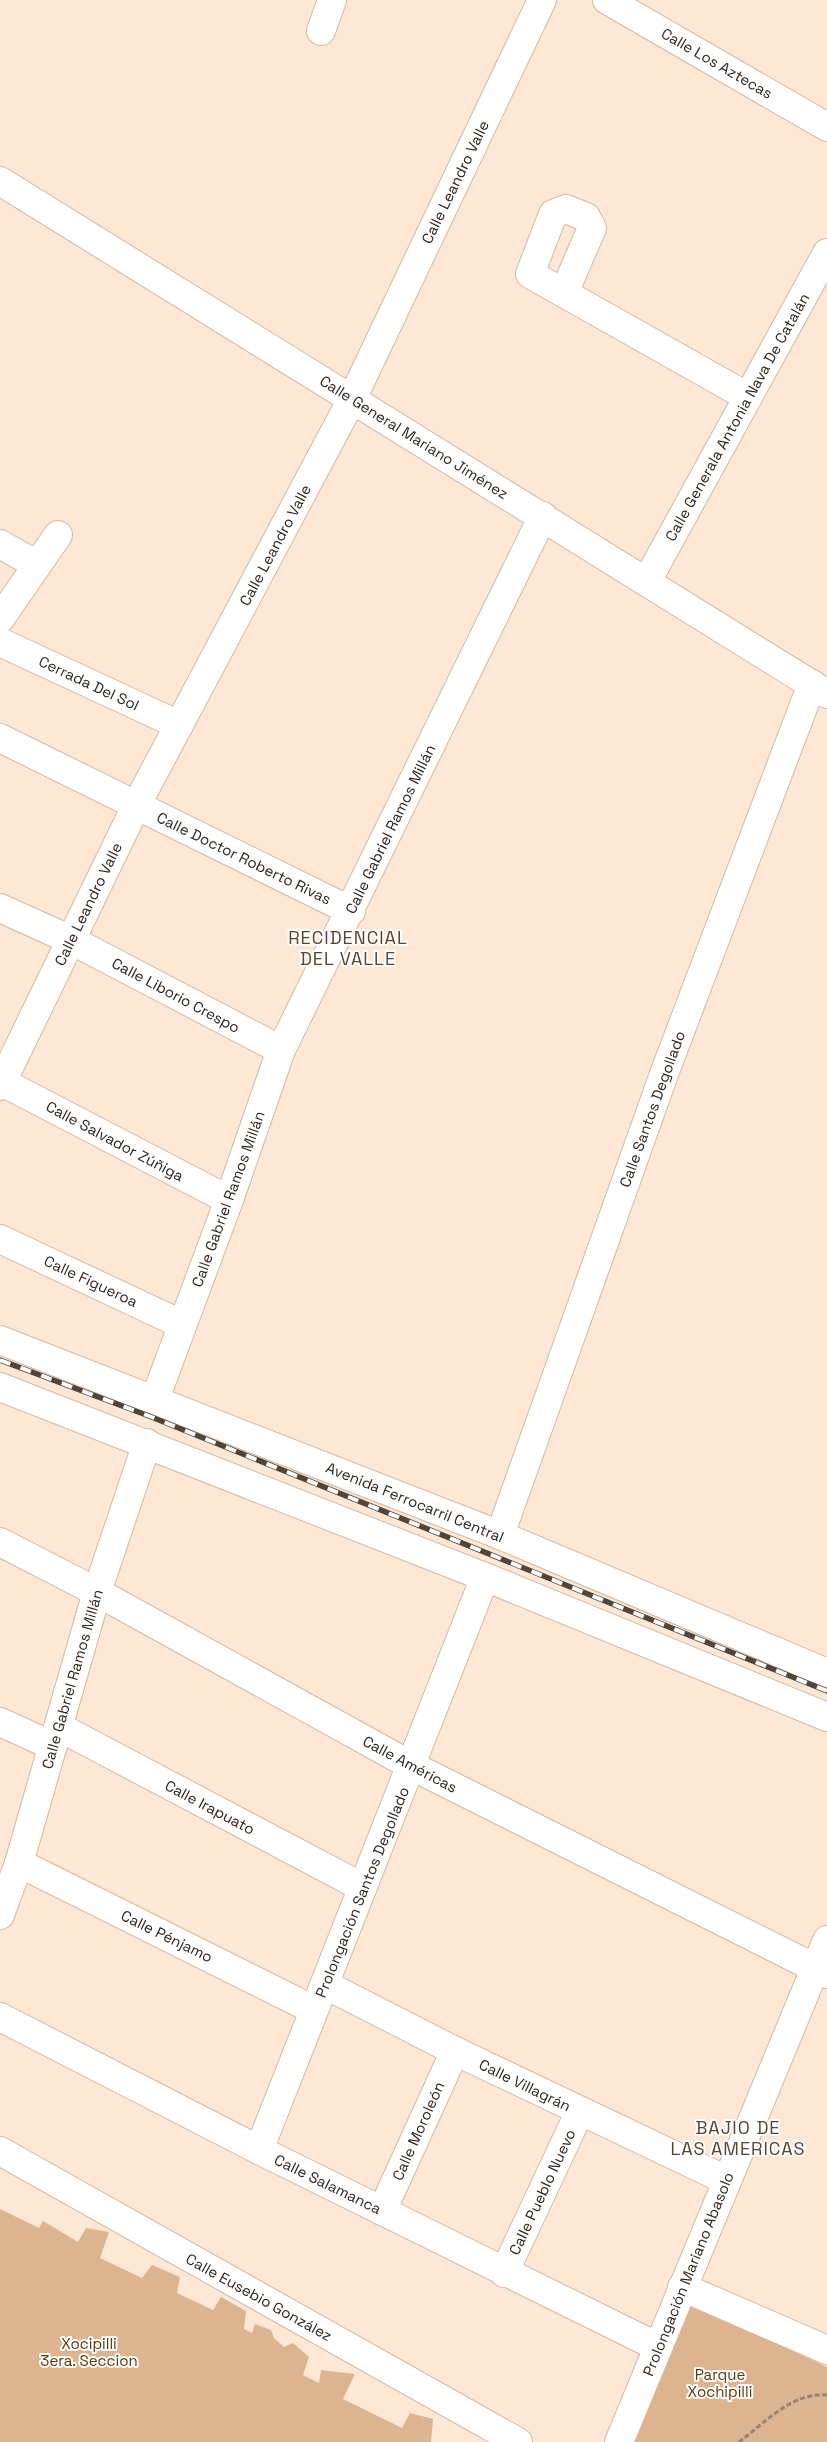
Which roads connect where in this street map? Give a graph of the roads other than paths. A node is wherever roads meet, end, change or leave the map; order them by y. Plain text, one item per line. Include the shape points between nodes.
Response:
1 (332, 0) edge
2 (542, 0) edge
3 (607, 0) edge
4 (321, 30) dead end
5 (827, 126) edge
6 (0, 181) edge
7 (827, 253) edge
8 (564, 293) dead end
9 (748, 397) junction
10 (352, 399) junction
11 (543, 516) junction
12 (58, 536) dead end
13 (0, 544) edge
14 (37, 565) junction
15 (647, 581) junction
16 (0, 620) edge
17 (0, 642) edge
18 (819, 689) edge
19 (179, 725) junction
20 (0, 738) edge
21 (137, 804) junction
22 (0, 908) edge
23 (351, 911) junction
24 (70, 940) junction
25 (281, 1050) junction
26 (1, 1084) edge
27 (229, 1200) junction
28 (0, 1238) edge
29 (181, 1324) junction
30 (0, 1340) edge
31 (0, 1386) edge
32 (155, 1400) junction
33 (147, 1443) junction
34 (500, 1535) junction
35 (0, 1542) edge
36 (485, 1578) junction
37 (97, 1592) junction
38 (827, 1673) edge
39 (827, 1717) edge
40 (0, 1722) edge
41 (56, 1737) junction
42 (412, 1766) junction
43 (19, 1863) junction
44 (362, 1887) junction
45 (0, 1915) edge
46 (827, 1940) edge
47 (821, 1971) edge
48 (326, 1985) junction
49 (314, 2010) junction
50 (0, 2016) edge
51 (455, 2051) junction
52 (580, 2111) junction
53 (259, 2150) junction
54 (0, 2151) edge
55 (726, 2180) junction
56 (382, 2211) junction
57 (504, 2272) junction
58 (682, 2287) junction
59 (658, 2347) junction
60 (827, 2350) edge
61 (518, 2442) edge
62 (619, 2442) edge

1 - 4 street
2 - 10 street, Calle Leandro Valle
3 - 5 street, Calle Los Aztecas
6 - 10 street, Calle General Mariano Jiménez
7 - 9 street, Calle Generala Antonia Nava De Catalán
8 - 9 street
9 - 15 street, Calle Generala Antonia Nava De Catalán
10 - 11 street, Calle General Mariano Jiménez
10 - 19 street, Calle Leandro Valle
11 - 15 street, Calle General Mariano Jiménez
11 - 23 street, Calle Gabriel Ramos Millán
12 - 14 street
13 - 14 street
14 - 16 street
15 - 18 street, Calle General Mariano Jiménez
17 - 19 street, Cerrada Del Sol
18 - 34 street, Calle Santos Degollado via 664,1074
19 - 21 street, Calle Leandro Valle
20 - 21 street, Calle Doctor Roberto Rivas
21 - 23 street, Calle Doctor Roberto Rivas
21 - 24 street, Calle Leandro Valle
22 - 24 street, Calle Liborio Crespo
23 - 25 street, Calle Gabriel Ramos Millán
24 - 25 street, Calle Liborio Crespo
24 - 26 street, Calle Leandro Valle
25 - 27 street, Calle Gabriel Ramos Millán
26 - 27 street, Calle Salvador Zúñiga
27 - 29 street, Calle Gabriel Ramos Millán
28 - 29 street, Calle Figueroa
29 - 32 street, Calle Gabriel Ramos Millán
30 - 32 street, Avenida Ferrocarril Central
31 - 33 street
32 - 34 street, Avenida Ferrocarril Central
33 - 36 street
33 - 37 street, Calle Gabriel Ramos Millán
34 - 38 street, Avenida Ferrocarril Central
35 - 37 street, Calle Américas
36 - 39 street
36 - 42 street, Prolongación Santos Degollado
37 - 41 street, Calle Gabriel Ramos Millán
37 - 42 street, Calle Américas
40 - 41 street, Calle Irapuato
41 - 43 street, Calle Gabriel Ramos Millán
41 - 44 street, Calle Irapuato
42 - 44 street, Prolongación Santos Degollado
42 - 47 street, Calle Américas
43 - 45 street, Calle Gabriel Ramos Millán
43 - 49 street, Calle Pénjamo
44 - 48 street, Prolongación Santos Degollado
46 - 47 street, Prolongación Mariano Abasolo
47 - 55 street, Prolongación Mariano Abasolo
48 - 49 street, Prolongación Santos Degollado
48 - 51 street, Calle Villagrán
49 - 53 street, Prolongación Santos Degollado
50 - 53 street, Calle Salamanca
51 - 52 street, Calle Villagrán
51 - 56 street, Calle Moroleón
52 - 55 street, Calle Villagrán
52 - 57 street, Calle Pueblo Nuevo
53 - 56 street, Calle Salamanca
54 - 61 street, Calle Eusebio González
55 - 58 street, Prolongación Mariano Abasolo
56 - 57 street, Calle Salamanca
57 - 59 street, Calle Salamanca
58 - 59 street, Prolongación Mariano Abasolo
58 - 60 street
59 - 62 street, Prolongación Mariano Abasolo

